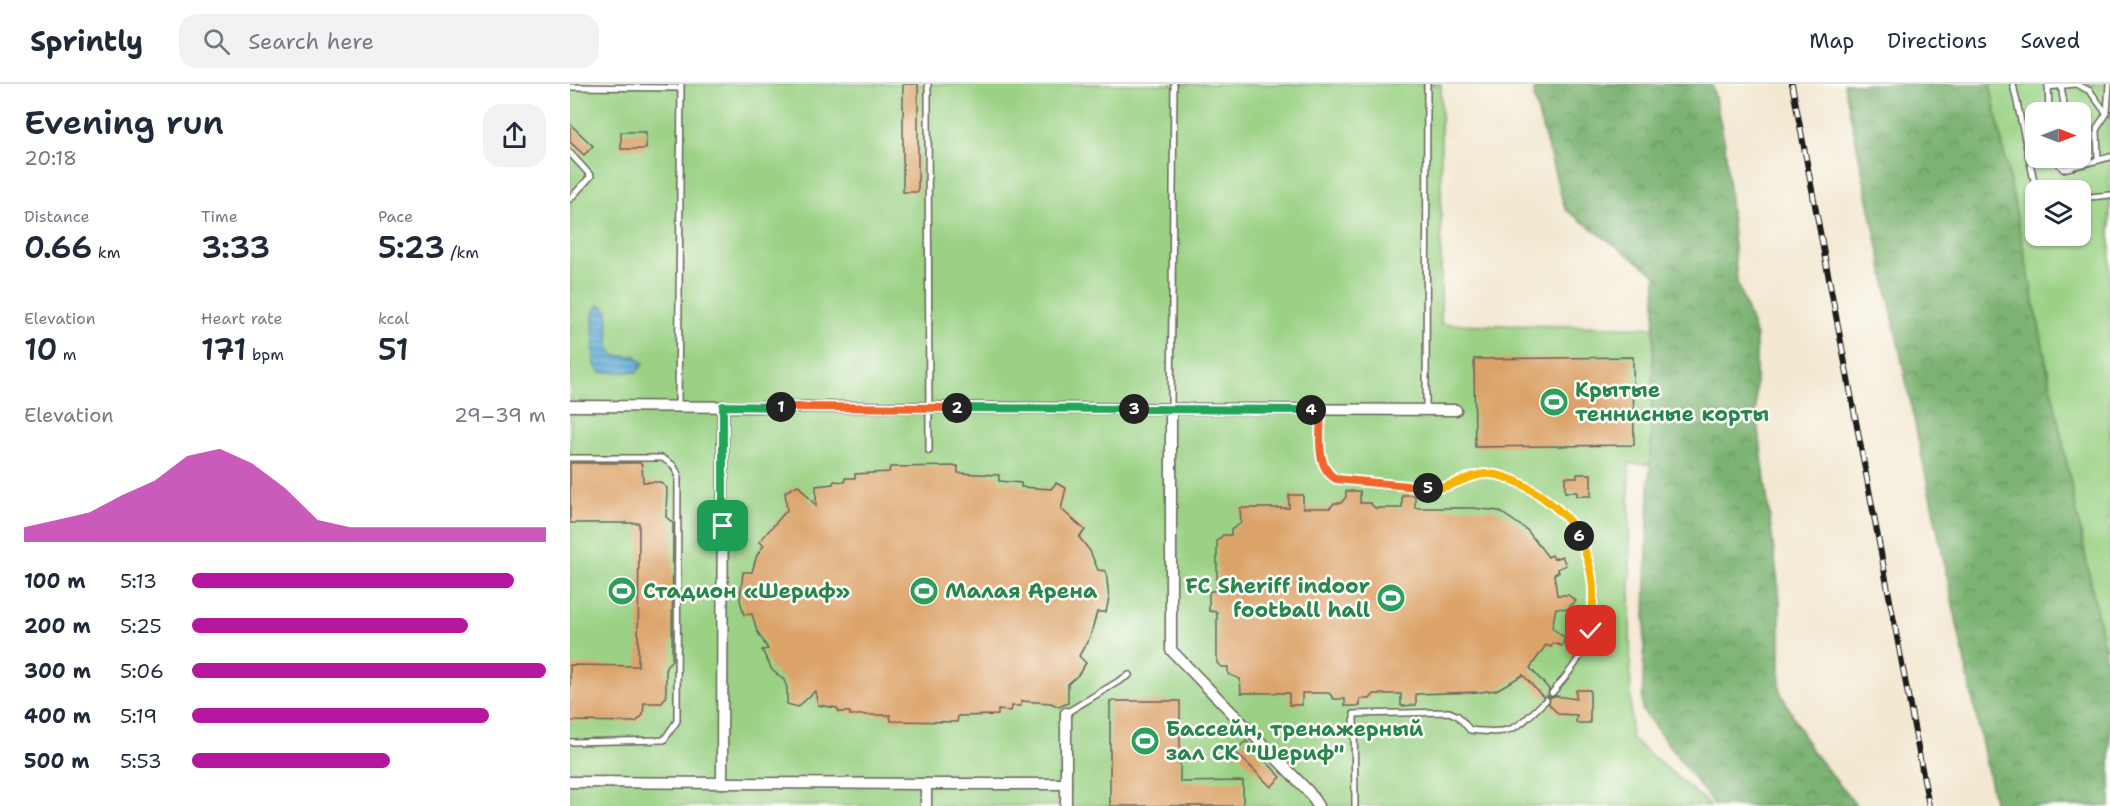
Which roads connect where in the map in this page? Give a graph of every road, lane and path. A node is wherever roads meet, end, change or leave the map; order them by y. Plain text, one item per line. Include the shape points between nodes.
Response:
1 (928, 84) edge
2 (1174, 84) edge
3 (1427, 84) edge
4 (2013, 84) edge
5 (2075, 84) edge
6 (2109, 84) edge
7 (2048, 85) edge
8 (681, 86) edge
9 (2061, 86) junction
10 (570, 87) edge
11 (2049, 102) edge
12 (2063, 102) edge
13 (2107, 113) junction
14 (570, 153) edge
15 (2110, 157) edge
16 (2098, 160) junction
17 (2091, 162) edge
18 (2034, 180) edge
19 (2110, 195) edge
20 (2091, 197) edge
21 (570, 199) edge
22 (570, 406) edge
23 (678, 406) junction
24 (723, 406) junction
25 (929, 408) junction
26 (1172, 409) junction
27 (1321, 410) junction
28 (1426, 410) junction
29 (1456, 410) dead end
30 (929, 451) dead end
31 (570, 458) edge
32 (1129, 675) dead end
33 (1552, 693) dead end
34 (1546, 700) dead end
35 (1066, 713) joint
36 (570, 742) edge
37 (570, 782) edge
38 (722, 783) junction
39 (926, 784) junction
40 (1066, 784) junction
41 (926, 806) edge
42 (1066, 806) edge
43 (1318, 806) edge
44 (1354, 806) edge

1 - 25 lane
2 - 26 lane
3 - 28 lane
4 - 18 lane
5 - 9 lane
5 - 13 lane via 2090,91
6 - 13 lane
7 - 9 lane
7 - 11 lane
8 - 10 lane
8 - 23 lane
9 - 12 lane
13 - 16 lane via 2097,129
14 - 21 lane via 591,176
15 - 16 lane
16 - 17 lane
19 - 20 lane
22 - 23 street
23 - 24 street
24 - 25 street
24 - 38 street
25 - 26 street
25 - 30 lane
26 - 27 street
26 - 43 street via 1171,650 1309,792
27 - 28 street
27 - 33 lane via 1322,462 1324,470 1336,479 1436,489 1486,474 1515,480 1552,503 1578,532 1589,559 1595,592 1591,631 1578,662
28 - 29 street
31 - 36 lane via 662,458 678,474 678,524 676,722 664,740
32 - 35 lane
34 - 44 lane via 1515,730 1497,733 1470,730 1449,712 1354,714
35 - 40 street
37 - 38 street
38 - 39 street
39 - 40 street
39 - 41 street
40 - 42 street

